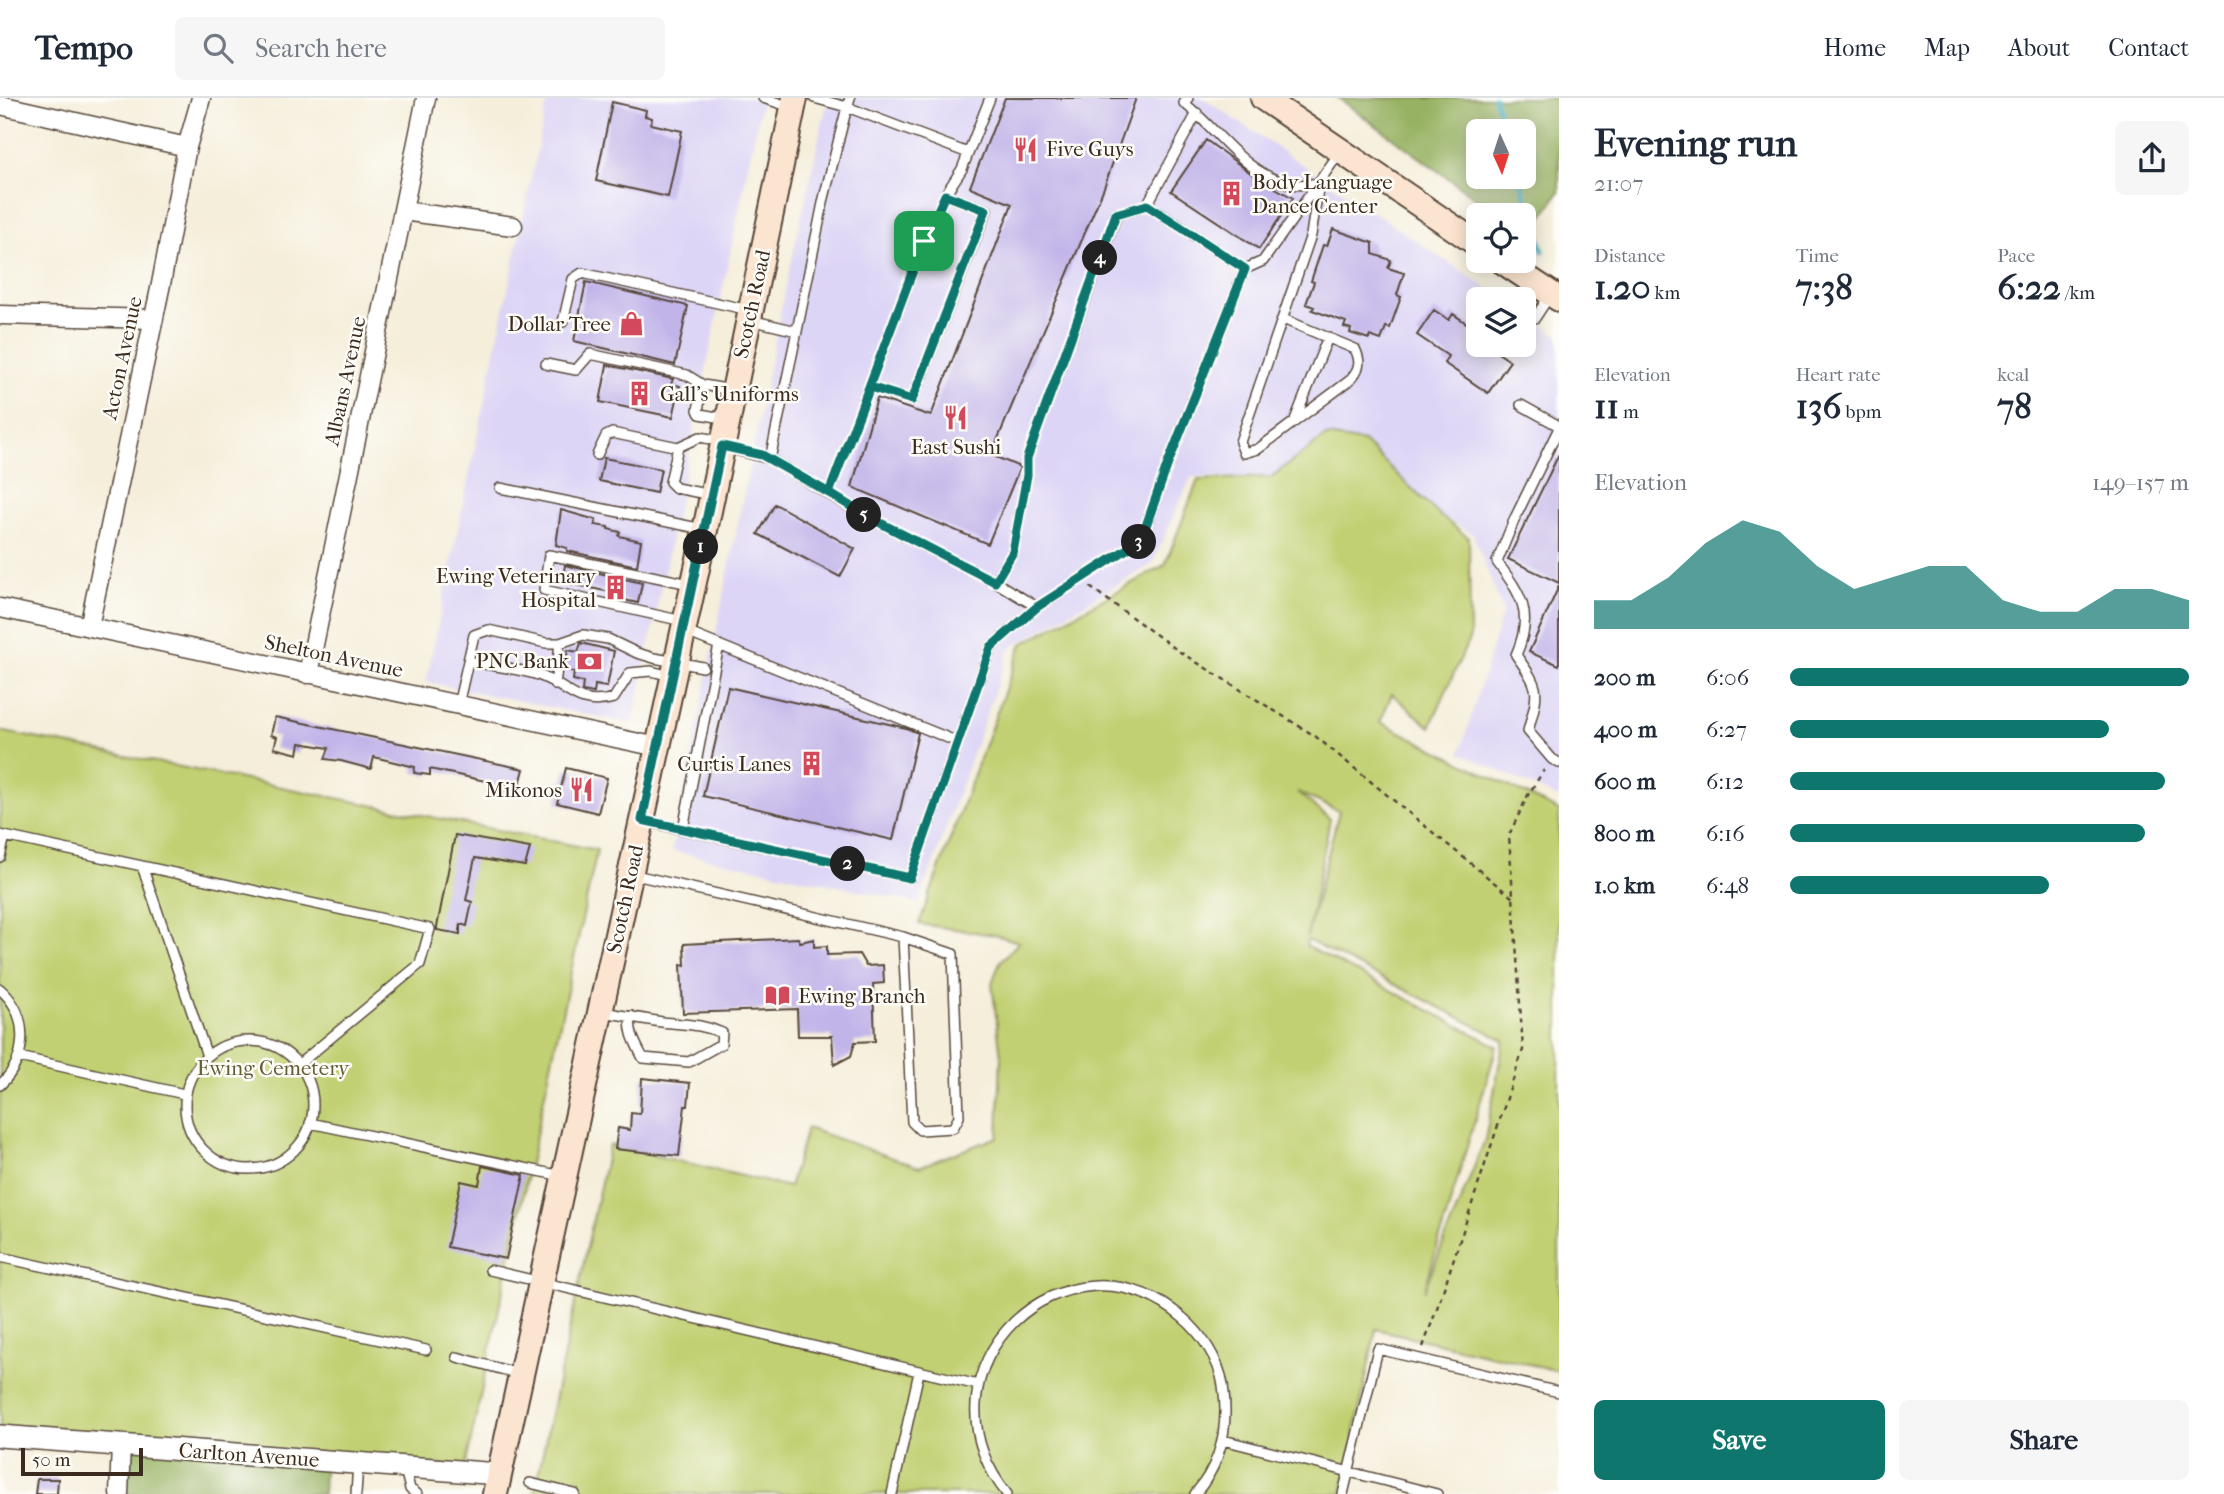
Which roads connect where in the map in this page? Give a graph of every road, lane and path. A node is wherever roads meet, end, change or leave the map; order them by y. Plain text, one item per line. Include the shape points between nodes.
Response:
1 (201, 98) edge
2 (426, 98) edge
3 (763, 98) edge
4 (990, 98) edge
5 (1263, 98) edge
6 (1183, 100) edge
7 (801, 101) edge
8 (849, 103) edge
9 (0, 105) edge
10 (1197, 113) junction
11 (187, 147) junction
12 (1341, 151) junction
13 (968, 153) junction
14 (1319, 183) junction
15 (945, 195) junction
16 (1147, 205) junction
17 (403, 211) junction
18 (513, 226) dead end
19 (1466, 236) edge
20 (1245, 269) junction
21 (1520, 273) edge
22 (1555, 297) edge
23 (0, 315) edge
24 (750, 315) junction
25 (1536, 317) edge
26 (154, 318) junction
27 (1283, 319) junction
28 (563, 322) dead end
29 (797, 331) junction
30 (1328, 337) junction
31 (546, 364) dead end
32 (703, 385) junction
33 (870, 387) junction
34 (734, 391) junction
35 (1521, 405) dead end
36 (1294, 422) junction
37 (1559, 427) edge
38 (724, 436) junction
39 (678, 447) junction
40 (597, 455) dead end
41 (770, 459) junction
42 (500, 488) dead end
43 (829, 493) junction
44 (712, 495) junction
45 (705, 529) junction
46 (1080, 580) junction
47 (995, 582) junction
48 (693, 585) junction
49 (1037, 607) junction
50 (0, 608) edge
51 (684, 626) junction
52 (89, 627) junction
53 (560, 643) junction
54 (719, 645) junction
55 (468, 661) junction
56 (703, 667) dead end
57 (675, 670) junction
58 (308, 674) junction
59 (555, 685) junction
60 (458, 705) junction
61 (958, 742) junction
62 (658, 747) junction
63 (1555, 761) edge
64 (642, 820) junction
65 (683, 829) junction
66 (3, 836) edge
67 (0, 857) edge
68 (142, 866) junction
69 (630, 873) junction
70 (1513, 898) junction
71 (903, 937) junction
72 (0, 989) edge
73 (600, 1012) junction
74 (631, 1016) junction
75 (207, 1056) junction
76 (19, 1057) junction
77 (299, 1064) junction
78 (0, 1085) edge
79 (184, 1094) junction
80 (310, 1123) junction
81 (564, 1177) junction
82 (0, 1257) edge
83 (490, 1270) dead end
84 (541, 1281) junction
85 (426, 1350) dead end
86 (457, 1357) dead end
87 (1419, 1357) junction
88 (919, 1372) junction
89 (521, 1374) junction
90 (978, 1385) junction
91 (1559, 1392) edge
92 (0, 1436) edge
93 (1223, 1440) junction
94 (121, 1445) junction
95 (358, 1463) junction
96 (405, 1467) junction
97 (1349, 1471) junction
98 (530, 1483) dead end
99 (497, 1484) edge
100 (119, 1494) edge
101 (356, 1494) edge
102 (417, 1494) edge
103 (575, 1494) edge
104 (892, 1494) edge
105 (1007, 1494) edge
106 (1195, 1494) edge
107 (1343, 1494) edge
108 (1437, 1494) edge

1 - 11 street, Acton Avenue
2 - 17 street, Albans Avenue
3 - 7 lane
4 - 13 lane
5 - 12 main road
6 - 10 lane
7 - 8 lane
7 - 24 main road, Scotch Road
8 - 13 lane
8 - 29 lane
9 - 11 street
10 - 14 lane via 1236,155 1264,173 1291,184
10 - 16 lane
11 - 26 street, Acton Avenue
12 - 14 lane
12 - 19 main road
13 - 15 lane
14 - 20 lane via 1263,261
14 - 27 lane via 1311,235
15 - 33 lane
15 - 33 lane via 986,210 912,400
16 - 20 lane
16 - 47 lane via 1116,214 1027,458 1013,552
17 - 18 street
17 - 58 street, Albans Avenue
20 - 46 lane via 1141,540
21 - 22 main road
22 - 25 lane
23 - 26 street
24 - 28 lane via 582,273 573,279
24 - 29 lane
24 - 34 main road, Scotch Road
26 - 52 street, Acton Avenue
27 - 30 lane
27 - 36 lane via 1240,447 1244,453 1258,449
29 - 41 lane
30 - 36 lane
30 - 36 lane via 1355,349 1360,359 1358,372
31 - 32 lane via 576,370 590,354 687,374
32 - 34 lane
32 - 38 lane via 698,410
33 - 43 lane
34 - 38 main road, Scotch Road
35 - 37 lane
37 - 63 lane via 1497,562 1521,597 1526,615 1516,655 1538,695 1528,731
38 - 39 lane via 700,437
38 - 41 lane
38 - 44 main road, Scotch Road
39 - 40 lane via 612,433
39 - 44 lane via 670,482 676,488
41 - 43 lane
42 - 45 lane
43 - 47 lane
44 - 45 main road, Scotch Road
45 - 48 main road, Scotch Road
46 - 49 lane
46 - 70 path via 1180,652 1315,736
47 - 49 lane
48 - 51 main road, Scotch Road
48 - 51 lane via 550,555 544,590
49 - 61 lane via 991,647
50 - 52 street, Shelton Avenue
51 - 54 lane
51 - 57 main road, Scotch Road
52 - 58 street, Shelton Avenue
53 - 55 lane via 488,630 474,635
53 - 57 lane via 583,635 608,639
53 - 59 lane
54 - 61 lane
54 - 65 lane
55 - 59 lane via 541,676
55 - 60 lane
56 - 57 lane
57 - 59 lane via 630,673 614,698 601,702
57 - 62 main road, Scotch Road
58 - 60 street, Shelton Avenue
60 - 62 street, Shelton Avenue
61 - 65 lane via 910,878
62 - 64 main road, Scotch Road
63 - 70 path via 1528,795 1509,835
64 - 65 lane
64 - 69 main road, Scotch Road
66 - 67 lane
66 - 68 lane
68 - 75 lane
68 - 77 lane via 430,929 420,964
69 - 71 lane
69 - 73 main road, Scotch Road
70 - 87 path via 1522,1050
71 - 71 lane via 912,1122 920,1130 953,1128 959,1116 953,954
72 - 76 lane via 19,1015 23,1036
73 - 74 lane
73 - 81 main road, Scotch Road
74 - 74 lane via 702,1025 722,1033 721,1044 689,1062 643,1058 632,1037
75 - 77 lane via 233,1043 262,1042
75 - 79 lane
76 - 78 lane
76 - 79 lane
77 - 80 lane via 312,1093
79 - 80 lane via 190,1132 203,1150 221,1163 242,1169 284,1159 300,1144
80 - 81 lane
81 - 84 main road, Scotch Road
82 - 85 lane
83 - 84 lane
84 - 88 lane
84 - 89 main road, Scotch Road
86 - 89 lane
87 - 91 lane
87 - 97 lane via 1378,1349
88 - 90 lane
88 - 104 lane
89 - 99 main road, Scotch Road
90 - 93 lane via 1004,1331 1027,1310 1053,1296 1083,1288 1143,1293 1193,1326 1211,1351 1227,1409
90 - 105 lane via 975,1416 980,1447
92 - 94 street, Carlton Avenue
93 - 97 lane
93 - 106 lane
94 - 95 street, Carlton Avenue
94 - 100 street
95 - 96 street, Carlton Avenue
95 - 101 lane
96 - 99 street, Carlton Avenue
96 - 102 lane via 410,1489
97 - 107 lane
97 - 108 lane
98 - 103 lane

